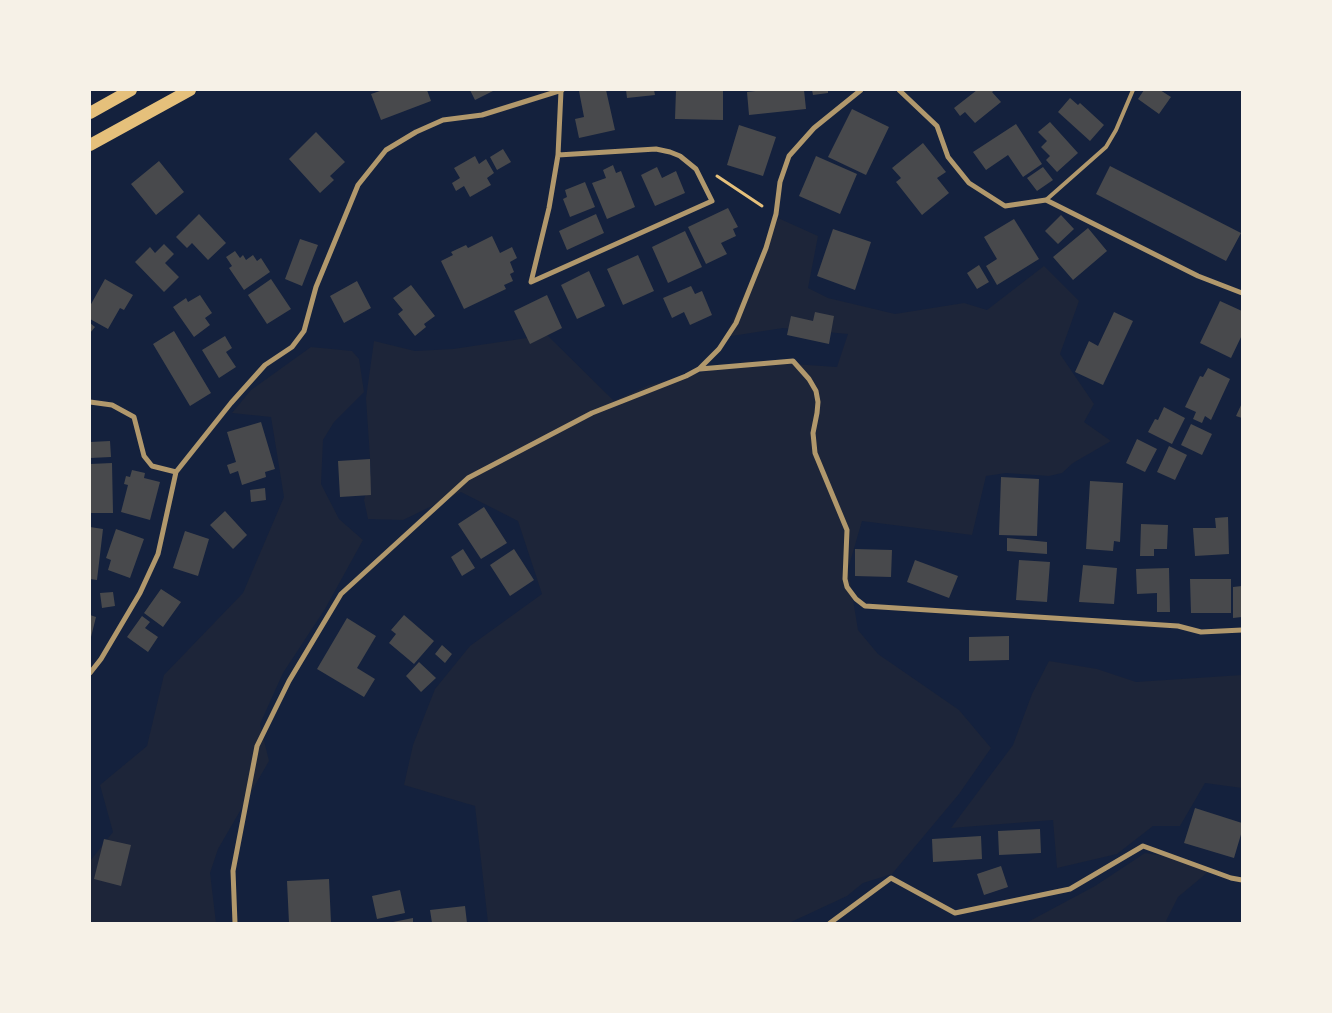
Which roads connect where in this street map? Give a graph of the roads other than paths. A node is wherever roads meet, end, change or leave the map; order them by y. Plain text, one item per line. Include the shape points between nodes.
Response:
1 (131, 90) edge
2 (190, 90) edge
3 (561, 90) edge
4 (861, 90) edge
5 (899, 90) edge
6 (1133, 90) edge
7 (90, 113) edge
8 (90, 145) edge
9 (558, 155) junction
10 (1046, 200) junction
11 (1242, 293) edge
12 (700, 369) junction
13 (90, 402) edge
14 (176, 472) junction
15 (1242, 630) edge
16 (90, 673) edge
17 (1242, 880) edge
18 (235, 923) edge
19 (830, 923) edge

1 - 7 main road
2 - 8 main road
3 - 9 street
3 - 14 street via 482,115 443,120 386,150 358,185 316,287 304,331 292,347 265,365
4 - 12 street via 814,128 789,156 766,248 736,323 719,349
5 - 10 street via 937,126 948,157 969,182 1005,206
6 - 10 lane via 1106,147
9 - 9 street via 550,208 531,282 712,201 696,169 680,156 656,149
10 - 11 street via 1198,276
12 - 15 street via 793,361 809,379 816,390 818,402 813,434 815,453 848,530 847,587 865,606 1178,626 1201,632
12 - 18 street via 592,413 468,478 341,594 289,681 258,746 233,871
13 - 14 street via 112,405 134,417 144,456 152,466
14 - 16 street via 158,554 140,593
17 - 19 street via 1143,846 1070,889 955,913 891,878

